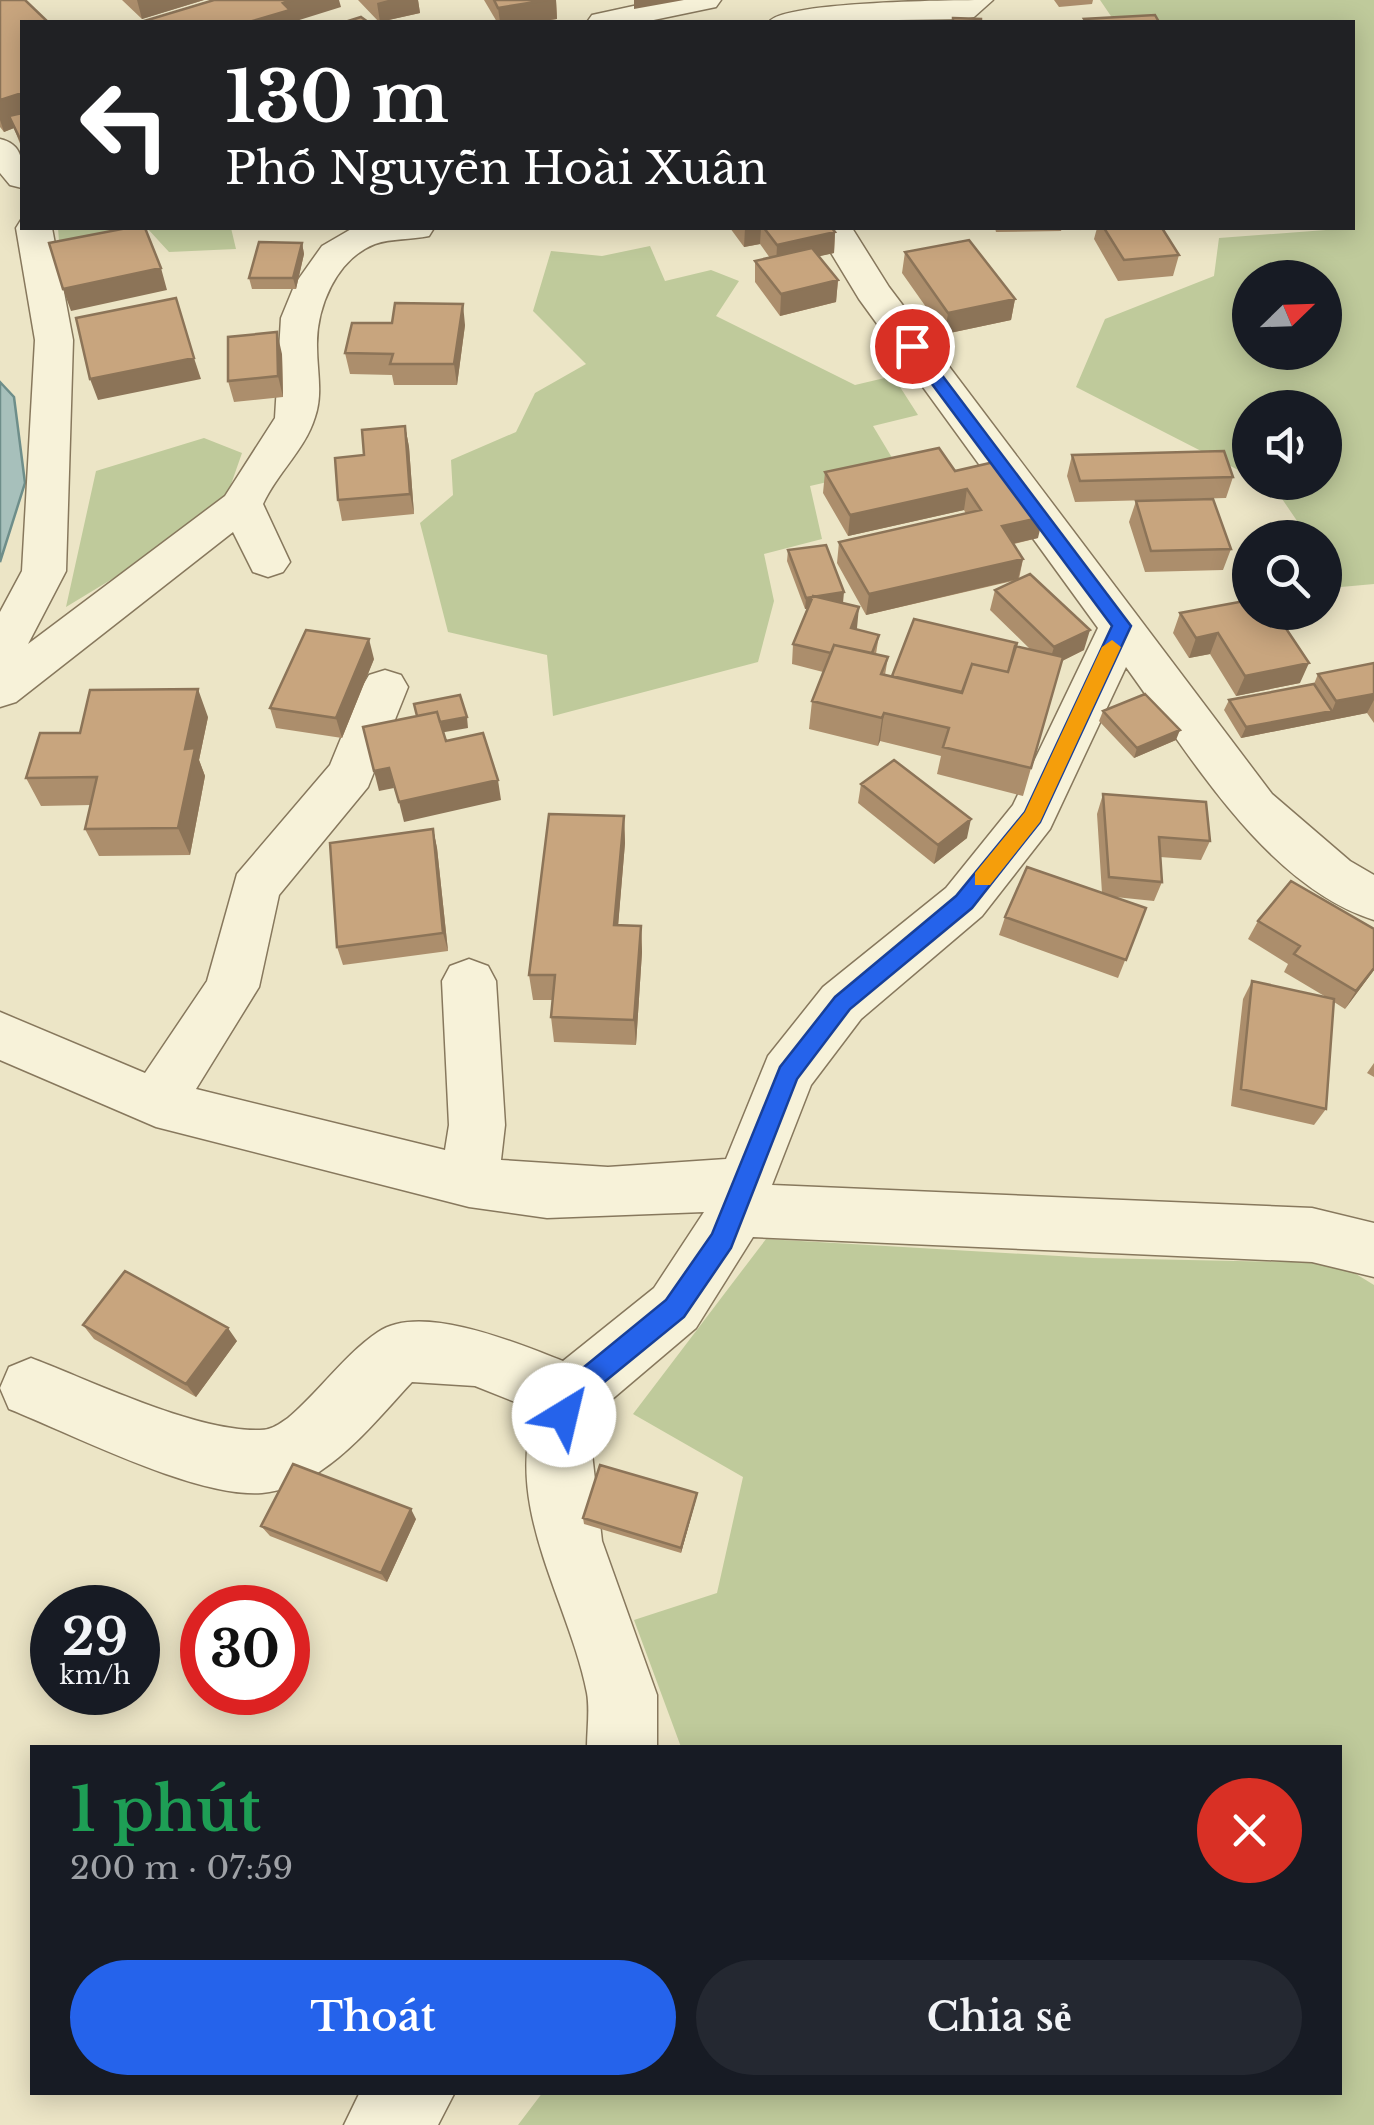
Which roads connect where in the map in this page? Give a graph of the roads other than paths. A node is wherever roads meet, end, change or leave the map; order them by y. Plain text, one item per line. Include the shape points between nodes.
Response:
1 (977, 0) edge
2 (720, 4) edge
3 (616, 20) edge
4 (804, 20) edge
5 (0, 149) edge
6 (20, 175) edge
7 (34, 230) edge
8 (402, 230) edge
9 (835, 230) edge
10 (42, 271) junction
11 (0, 275) edge
12 (242, 504) junction
13 (268, 562) dead end
14 (1122, 626) junction
15 (0, 656) edge
16 (385, 687) dead end
17 (0, 690) edge
18 (1374, 900) edge
19 (469, 980) dead end
20 (0, 1036) edge
21 (156, 1104) junction
22 (469, 1180) junction
23 (739, 1197) junction
24 (1374, 1250) edge
25 (32, 1388) dead end
26 (571, 1394) junction
27 (622, 1745) edge
28 (413, 2095) edge
29 (383, 2125) edge

1 - 4 street via 963,10
2 - 3 street
5 - 6 street
7 - 10 street
8 - 12 street via 361,236 329,262 302,312 296,347 300,388 291,428 254,475
9 - 14 street via 872,290
10 - 11 street
10 - 15 street via 54,340 44,571
12 - 13 street
12 - 17 street
14 - 18 street via 1254,806 1332,876
14 - 23 street via 1033,816 964,902 842,1003 788,1074
16 - 21 street via 351,774 255,888 232,986
19 - 22 street via 477,1125
20 - 21 street
21 - 22 street
22 - 23 street via 547,1192
23 - 24 street via 1312,1235
23 - 26 street via 722,1240 675,1308
25 - 26 street via 221,1458 278,1460 400,1352 475,1357
26 - 27 street via 558,1436 569,1541 622,1695
28 - 29 street

